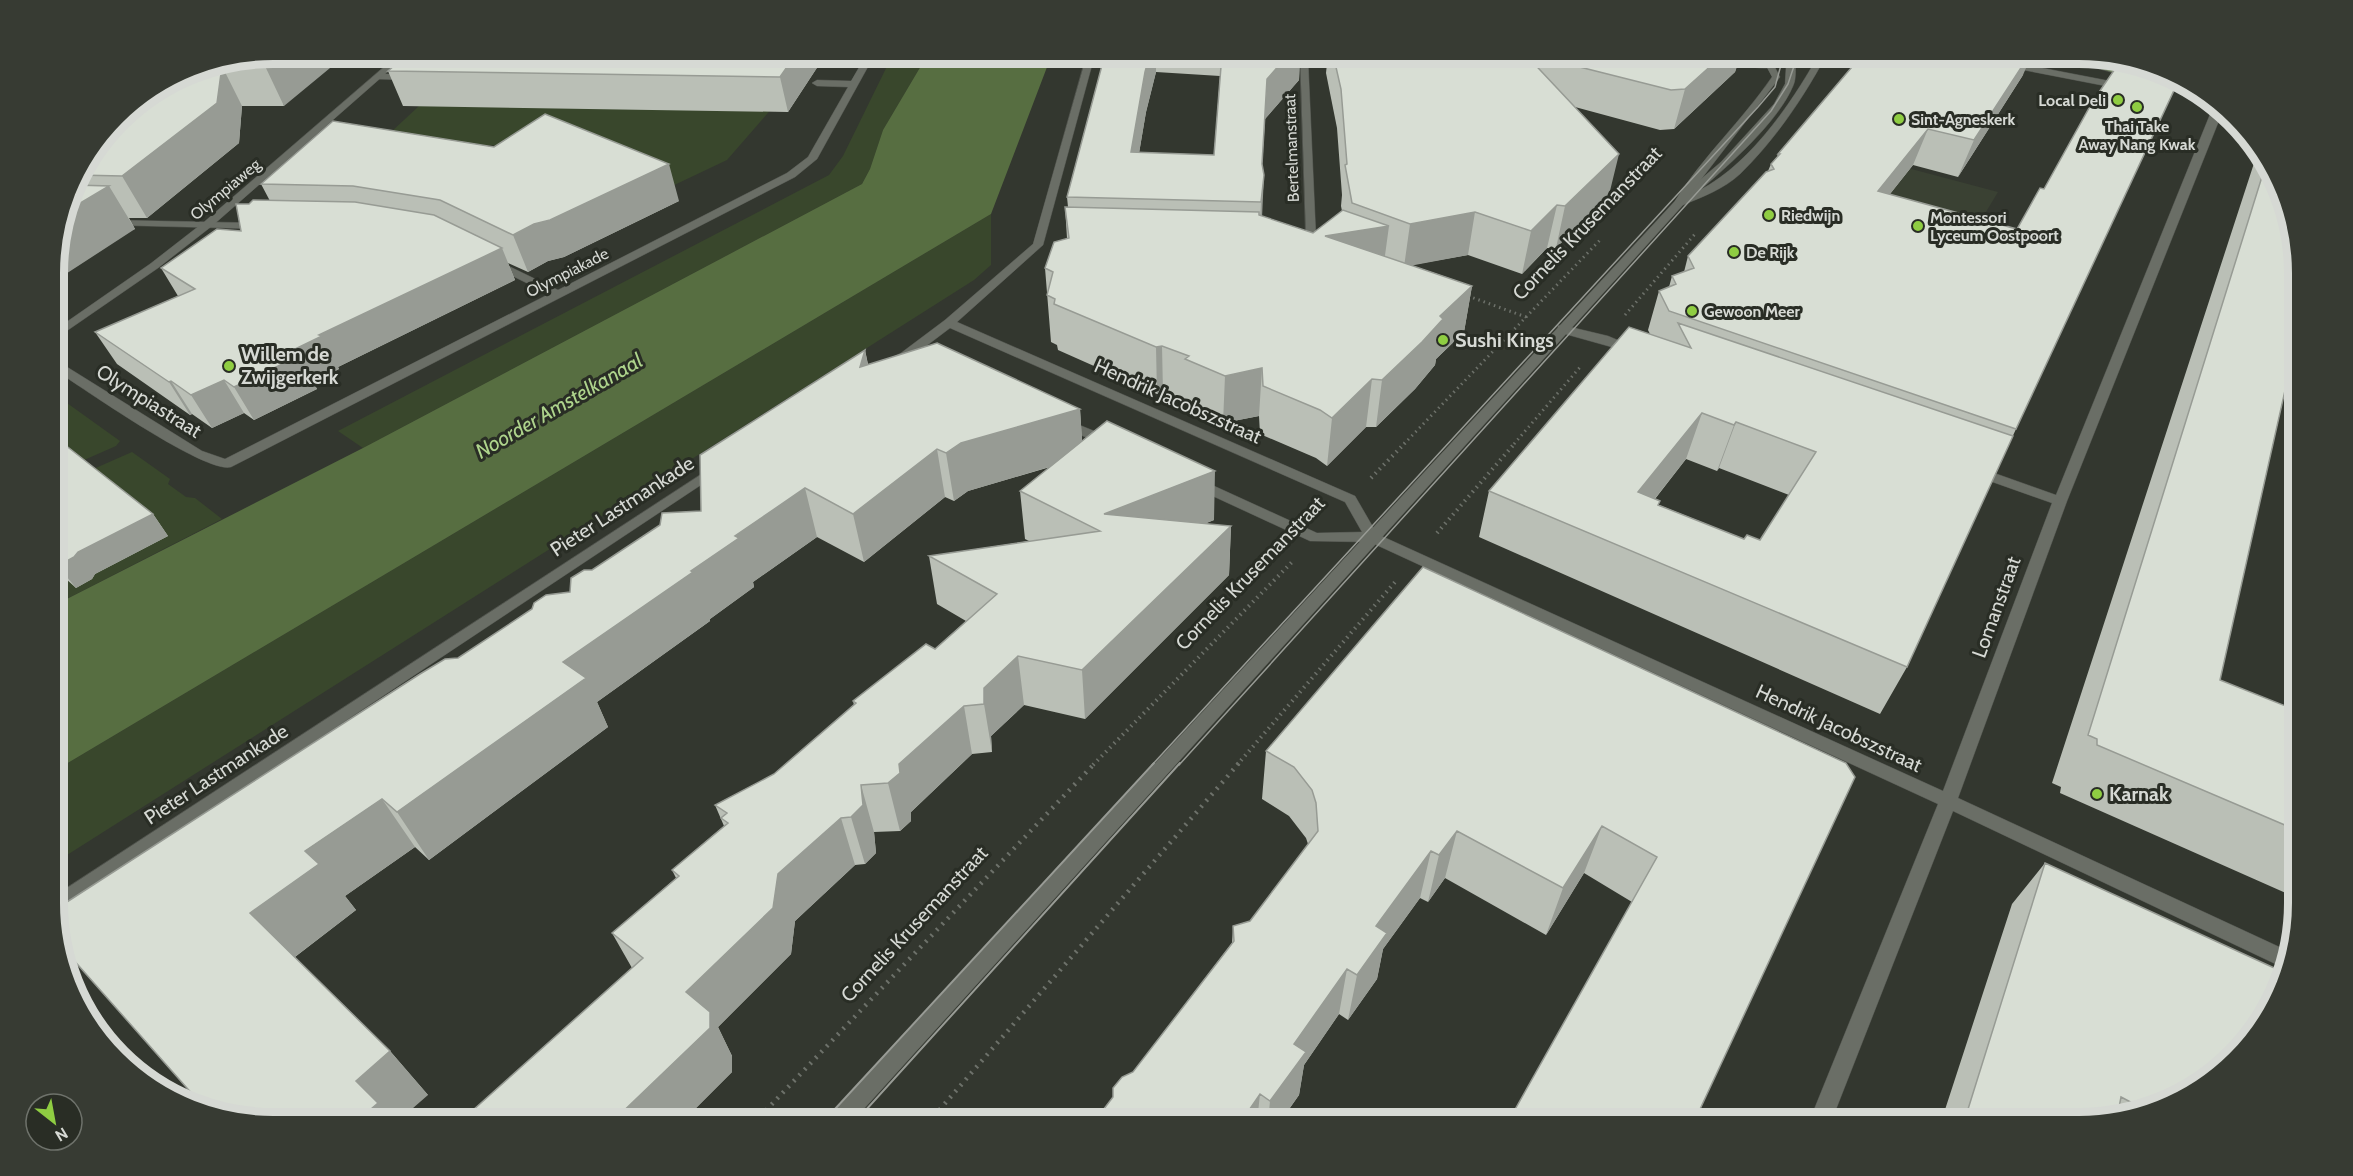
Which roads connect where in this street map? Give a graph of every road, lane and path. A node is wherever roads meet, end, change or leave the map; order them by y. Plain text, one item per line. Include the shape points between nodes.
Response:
1 (1304, 64) edge
2 (1751, 64) edge
3 (1818, 64) edge
4 (2003, 64) edge
5 (392, 65) edge
6 (864, 65) edge
7 (1087, 65) edge
8 (1772, 66) joint
9 (1789, 66) joint
10 (2099, 66) edge
11 (2136, 75) junction
12 (378, 77) junction
13 (1776, 77) junction
14 (423, 78) edge
15 (2159, 81) edge
16 (816, 83) dead end
17 (852, 84) junction
18 (2216, 115) edge
19 (1679, 203) junction
20 (97, 222) edge
21 (208, 224) junction
22 (275, 226) edge
23 (1606, 234) dead end
24 (1695, 234) dead end
25 (1312, 241) edge
26 (481, 256) edge
27 (1464, 294) edge
28 (559, 295) junction
29 (1526, 317) junction
30 (949, 323) junction
31 (65, 328) edge
32 (1562, 329) junction
33 (1604, 339) junction
34 (1649, 355) edge
35 (876, 366) edge
36 (65, 371) edge
37 (1053, 418) edge
38 (1126, 450) edge
39 (727, 462) edge
40 (226, 464) joint
41 (1960, 465) edge
42 (1179, 475) edge
43 (1350, 499) junction
44 (2060, 501) junction
45 (1372, 537) junction
46 (1315, 538) junction
47 (1416, 557) junction
48 (1948, 801) junction
49 (64, 900) edge
50 (2280, 957) edge
51 (1824, 1111) edge
52 (765, 1112) edge
53 (847, 1112) edge
54 (938, 1112) edge

1 - 25 street, Bertelmanstraat
2 - 8 street
3 - 19 street via 1788,111 1735,173
4 - 11 street via 2116,85
5 - 12 street, Olympiaweg
6 - 17 street, Olympiakade
7 - 30 street via 1043,246
8 - 13 street
9 - 13 street
9 - 19 street via 1790,84 1779,105 1725,164
10 - 11 main road
11 - 15 main road
12 - 14 street
12 - 21 street, Olympiaweg
13 - 19 street
16 - 17 street
17 - 28 street, Olympiakade via 812,159 791,175
18 - 44 street, Lomanstraat
19 - 32 street
20 - 21 street
21 - 22 street
21 - 31 street, Olympiaweg
23 - 29 path, Cornelis Krusemanstraat
24 - 33 path
26 - 28 street
27 - 29 path
28 - 40 street, Olympiakade
29 - 32 path
29 - 43 path, Cornelis Krusemanstraat
30 - 35 street via 910,358
30 - 43 street, Hendrik Jacobszstraat
32 - 33 street
32 - 45 street
33 - 34 street
33 - 47 path
36 - 40 street, Olympiastraat via 197,454
37 - 38 street
39 - 49 street, Pieter Lastmankade
41 - 44 street
42 - 46 street, Hendrik Jacobszstraat
43 - 45 street
44 - 48 street, Lomanstraat
45 - 46 street, Hendrik Jacobszstraat
45 - 47 street, Hendrik Jacobszstraat
45 - 53 street
46 - 52 path, Cornelis Krusemanstraat via 1093,765
47 - 48 street, Hendrik Jacobszstraat
47 - 54 path
48 - 50 street, Hendrik Jacobszstraat
48 - 51 street, Lomanstraat

